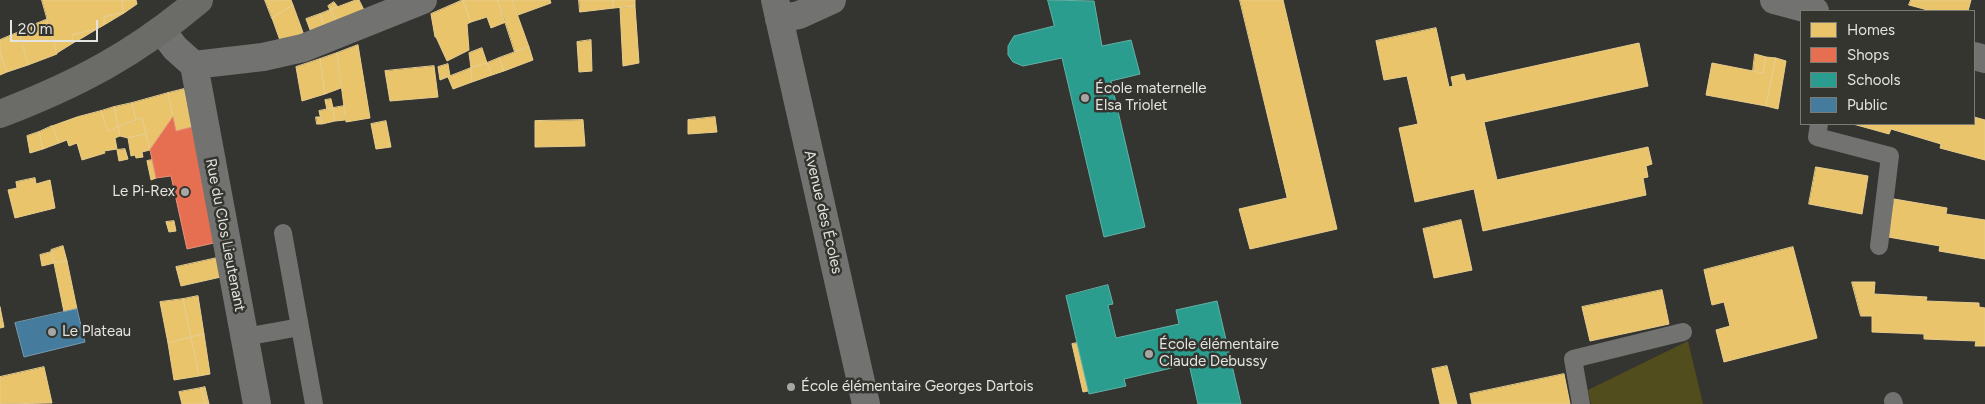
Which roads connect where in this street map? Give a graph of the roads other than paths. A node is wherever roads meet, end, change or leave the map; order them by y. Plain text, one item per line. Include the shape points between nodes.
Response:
1 (199, 0) edge
2 (424, 0) edge
3 (832, 0) edge
4 (1774, 0) edge
5 (777, 10) edge
6 (1810, 10) edge
7 (162, 30) junction
8 (194, 65) junction
9 (0, 114) edge
10 (1819, 125) edge
11 (283, 232) dead end
12 (1879, 246) dead end
13 (300, 327) junction
14 (1683, 332) dead end
15 (244, 337) junction
16 (257, 404) edge
17 (314, 404) edge
18 (866, 404) edge
19 (1581, 404) edge

1 - 7 main road
2 - 8 street via 303,48 263,57
3 - 5 street, Avenue des Écoles via 799,14
4 - 6 street
5 - 18 street, Avenue des Écoles
7 - 8 street via 175,48
7 - 9 main road via 87,78
8 - 15 street, Rue du Clos Lieutenant
10 - 12 lane via 1817,136 1890,156
11 - 13 lane
13 - 15 lane
13 - 17 lane
14 - 19 lane via 1573,358
15 - 16 street, Rue du Clos Lieutenant

